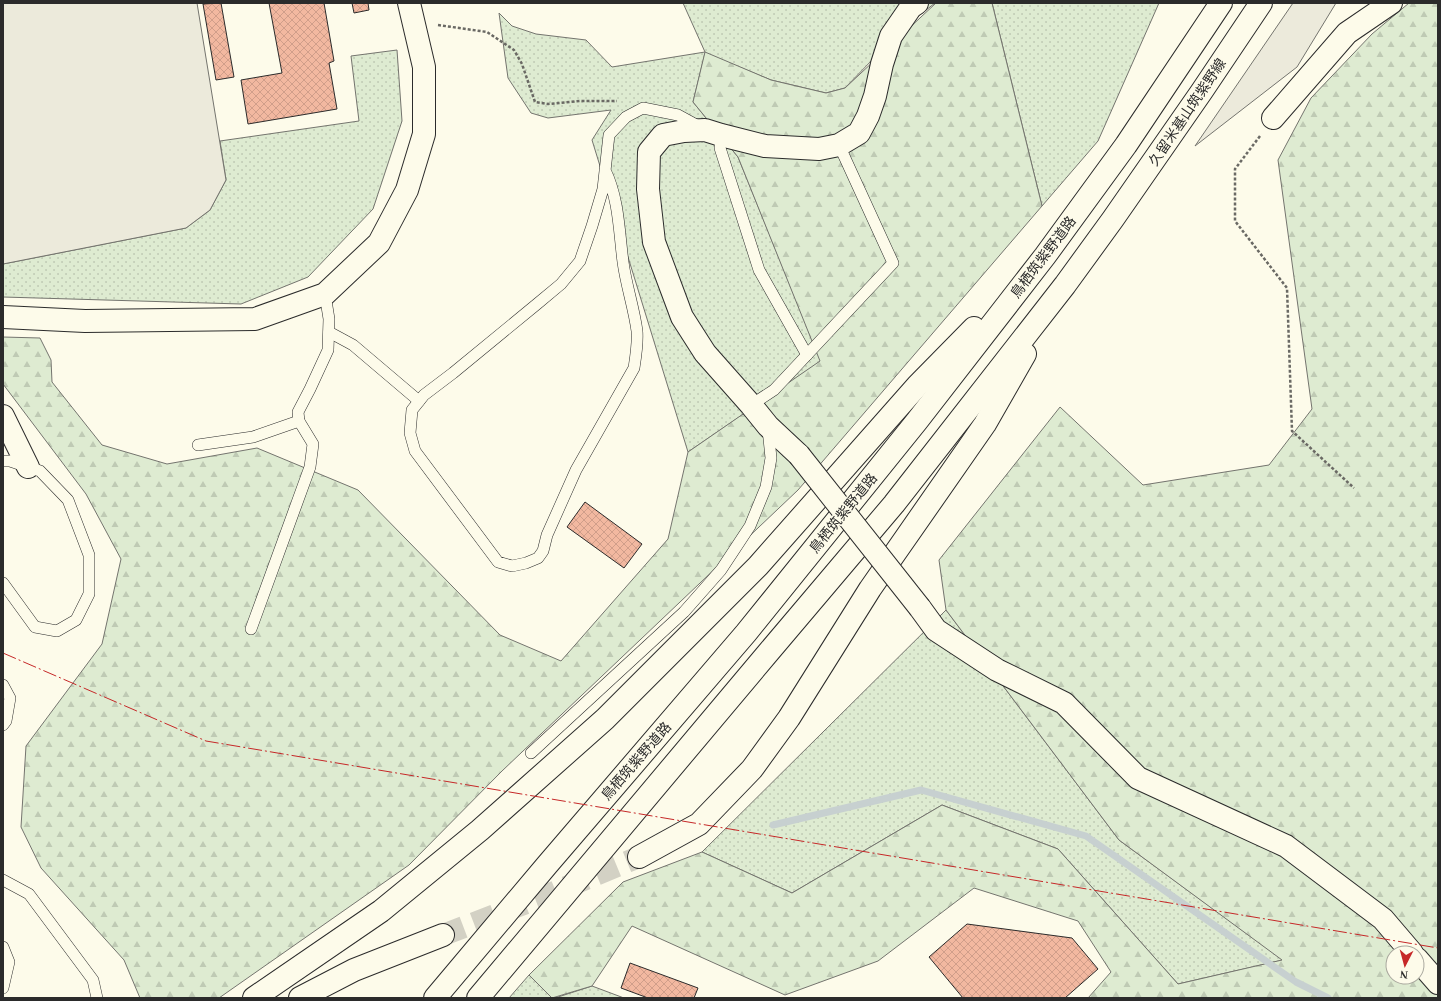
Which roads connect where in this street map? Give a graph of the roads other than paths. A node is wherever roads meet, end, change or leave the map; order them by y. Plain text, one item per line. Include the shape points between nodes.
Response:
1 (917, 3) edge
2 (1221, 3) edge
3 (1261, 3) edge
4 (1391, 3) edge
5 (411, 12) edge
6 (1273, 118) road end
7 (713, 133) junction
8 (838, 145) junction
9 (606, 170) junction
10 (1045, 256) junction
11 (1065, 285) junction
12 (325, 294) junction
13 (3, 317) edge
14 (329, 332) junction
15 (807, 355) junction
16 (419, 401) junction
17 (752, 405) junction
18 (3, 416) edge
19 (299, 421) junction
20 (768, 426) junction
21 (198, 445) dead end
22 (3, 461) edge
23 (28, 467) junction
24 (3, 583) edge
25 (251, 629) dead end
26 (3, 685) edge
27 (3, 725) edge
28 (531, 753) dead end
29 (639, 857) tunnel mouth
30 (3, 880) edge
31 (443, 935) tunnel mouth
32 (1405, 945) edge
33 (3, 947) edge
34 (1425, 968) edge
35 (1438, 983) edge
36 (3, 988) edge
37 (97, 998) edge
38 (254, 998) edge
39 (300, 998) edge
40 (435, 998) edge
41 (478, 998) edge

1 - 8 main road via 891,36 875,96 859,133
2 - 10 main road, 鳥栖筑紫野道路 via 1126,145
3 - 11 main road, 久留米基山筑紫野線
4 - 6 main road via 1347,33
5 - 12 main road via 424,66 424,134 407,190 379,243
7 - 8 main road via 772,147 819,149
7 - 9 lane via 678,115 642,108 626,117 610,135
7 - 15 lane via 759,270
7 - 17 main road via 684,131 663,135 649,152 648,189 654,242 682,317 705,353
8 - 15 lane via 893,263
9 - 16 lane via 604,189 580,261 561,284
9 - 16 lane via 612,185 619,220 624,264 637,332 634,368 576,470 538,558 512,566 498,562 480,540 415,451 410,433 412,410
10 - 38 main road via 917,386 758,566 605,719 480,830 381,910
10 - 40 main road, 鳥栖筑紫野道路 via 917,421 746,633
11 - 29 main road via 985,424 870,589 789,718 752,769 699,824
11 - 41 main road via 894,504
12 - 13 main road via 255,319 85,321
12 - 14 lane
14 - 16 lane via 352,345
14 - 19 lane via 328,350 298,412
15 - 17 lane via 774,390
17 - 20 main road
18 - 23 main road
19 - 21 lane via 253,437
19 - 25 lane via 312,444 310,466
20 - 28 lane via 771,458 766,487 750,526 721,570 684,612
20 - 32 main road, bridge via 799,455 936,630 997,670 1064,703 1138,778 1286,846 1383,919
22 - 23 lane
23 - 24 lane via 40,471 68,500 89,556 89,594 76,620 57,631 35,627
26 - 27 lane via 10,698
30 - 37 lane via 29,894 93,980
31 - 39 main road via 354,970
33 - 36 lane via 9,962
34 - 35 main road

